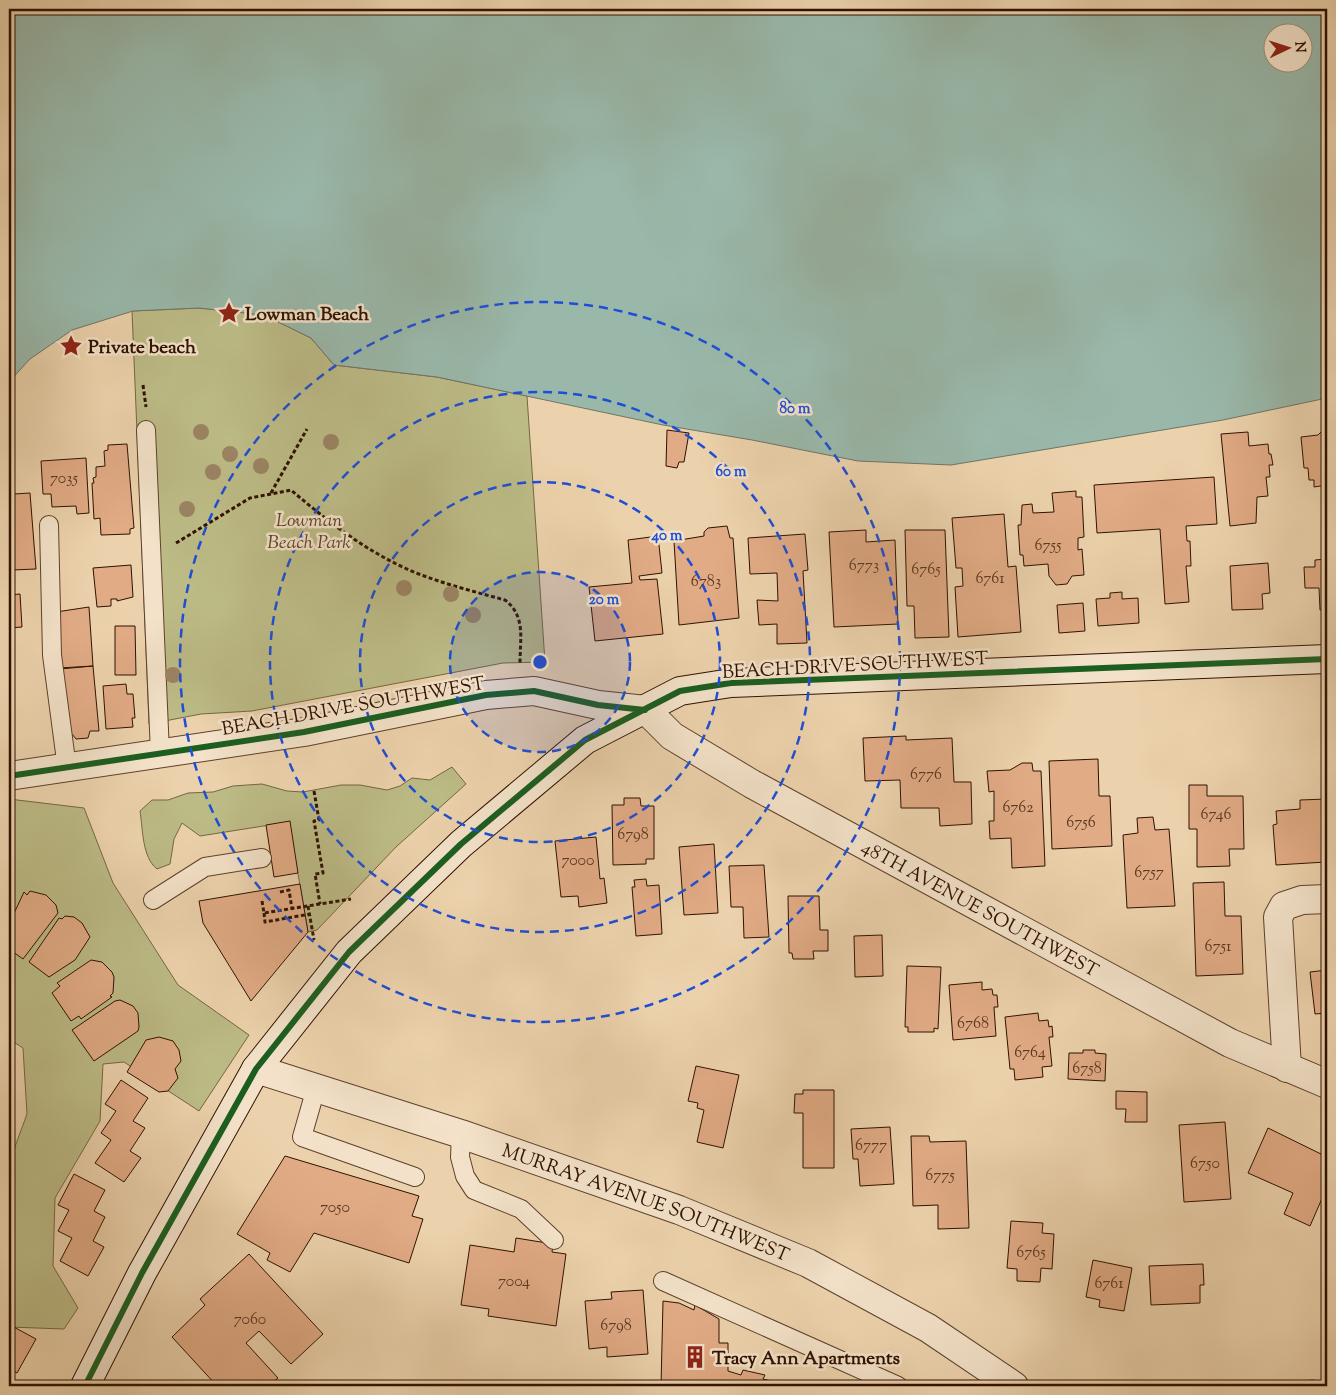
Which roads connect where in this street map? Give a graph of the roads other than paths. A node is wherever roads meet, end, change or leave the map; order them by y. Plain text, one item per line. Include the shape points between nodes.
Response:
1 (146, 430) dead end
2 (49, 524) dead end
3 (1327, 659) edge
4 (646, 710) junction
5 (160, 753) junction
6 (67, 768) junction
7 (9, 776) edge
8 (262, 858) dead end
9 (1327, 898) edge
10 (153, 900) dead end
11 (1287, 1068) junction
12 (256, 1069) junction
13 (1327, 1084) edge
14 (316, 1088) junction
15 (461, 1134) junction
16 (415, 1177) dead end
17 (554, 1240) dead end
18 (663, 1281) dead end
19 (85, 1386) edge
20 (898, 1386) edge
21 (1014, 1386) edge

1 - 5 lane
2 - 6 lane via 52,655
3 - 4 street, BEACH DRIVE SOUTHWEST via 731,683 680,691
4 - 5 street, BEACH DRIVE SOUTHWEST via 598,705 534,691 486,695 304,732
4 - 11 street, 48TH AVENUE SOUTHWEST via 672,736 752,784 1230,1043
4 - 12 street via 585,740 461,844 349,952
5 - 6 street, BEACH DRIVE SOUTHWEST
6 - 7 street, BEACH DRIVE SOUTHWEST
8 - 10 lane via 206,867
9 - 11 street via 1302,900 1284,906 1278,917
11 - 13 street, 48TH AVENUE SOUTHWEST
12 - 14 street, MURRAY AVENUE SOUTHWEST
12 - 19 street via 142,1273
14 - 15 street, MURRAY AVENUE SOUTHWEST
14 - 16 lane via 302,1137
15 - 17 lane via 460,1157 465,1176 474,1190 521,1209
15 - 21 street, MURRAY AVENUE SOUTHWEST via 679,1210 808,1263 928,1328
18 - 20 lane

